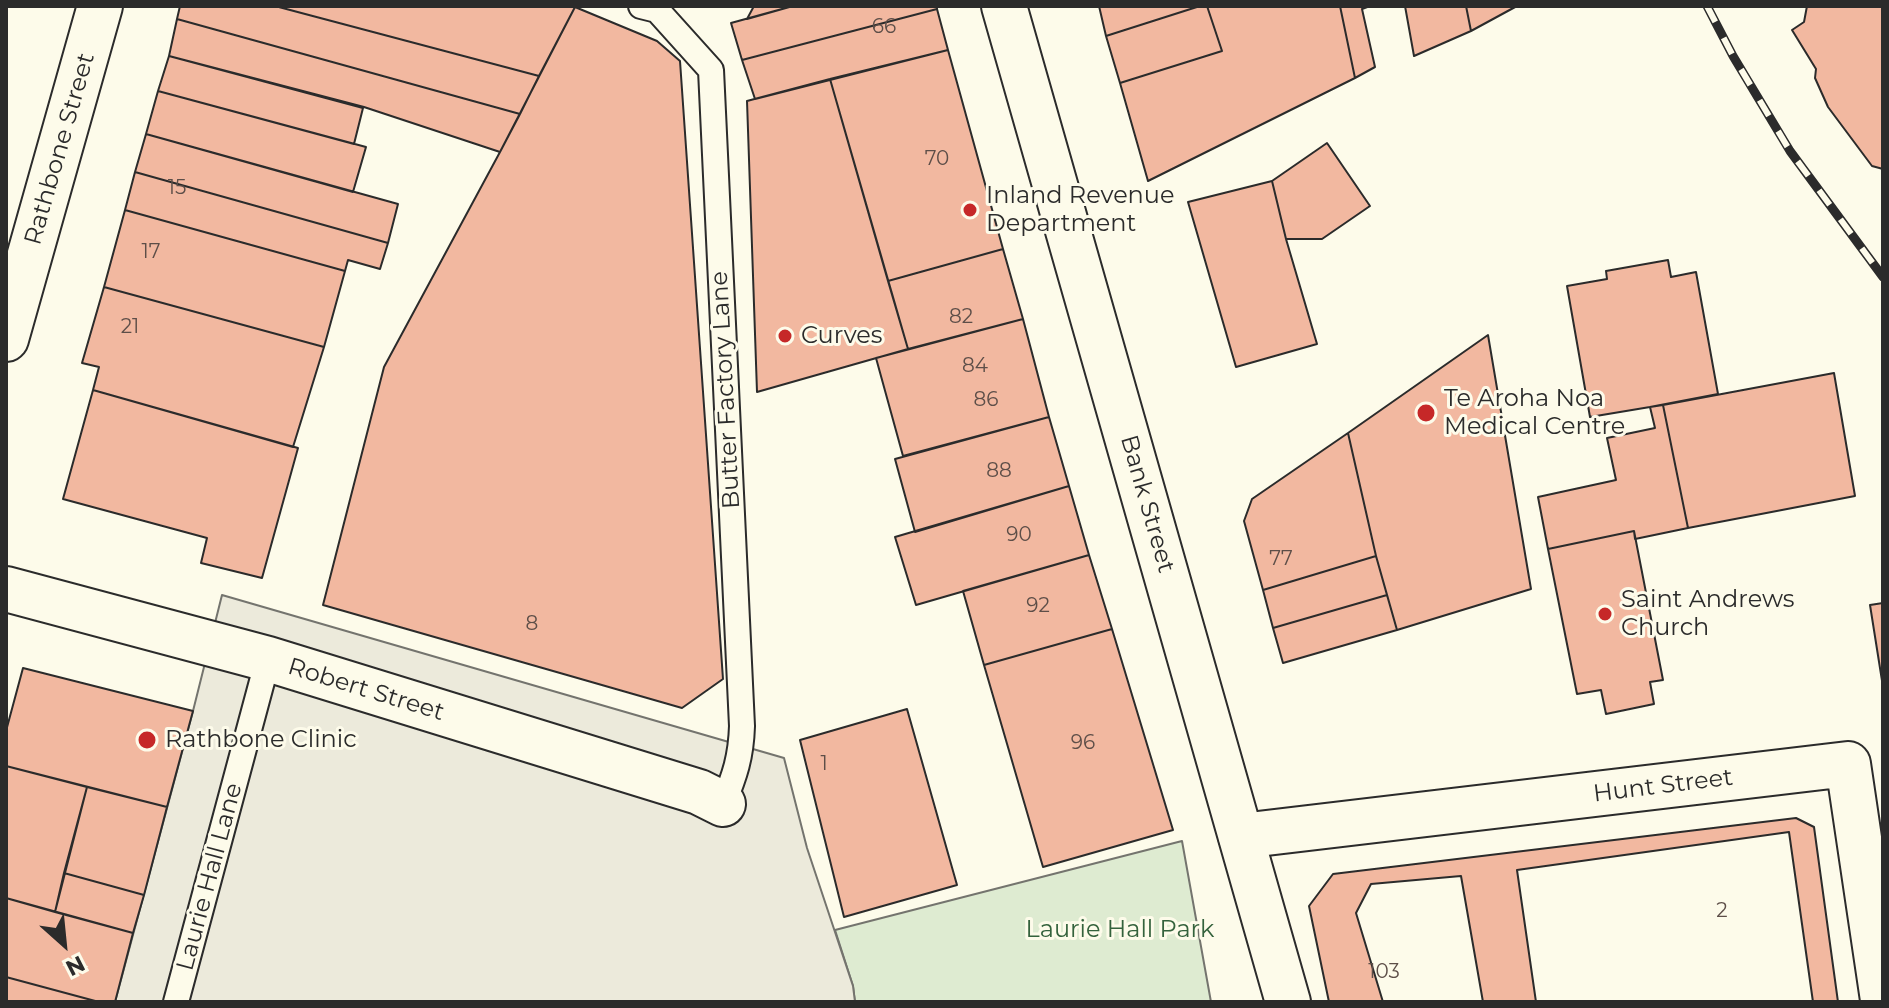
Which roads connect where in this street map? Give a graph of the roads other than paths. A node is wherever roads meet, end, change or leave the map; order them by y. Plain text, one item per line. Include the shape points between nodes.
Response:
1 (100, 6) edge
2 (641, 6) edge
3 (1004, 6) edge
4 (6, 339) edge
5 (6, 589) edge
6 (268, 659) junction
7 (723, 804) joint
8 (1241, 836) junction
9 (1883, 1000) edge
10 (176, 1002) edge
11 (1288, 1002) edge

1 - 4 street, Rathbone Street
2 - 7 lane, Butter Factory Lane via 657,10 711,70 742,726 736,774
3 - 8 street, Bank Street
5 - 6 street, Robert Street
6 - 7 street, Robert Street via 699,792
6 - 10 lane, Laurie Hall Lane
8 - 9 street, Hunt Street via 1848,764
8 - 11 street, Bank Street

